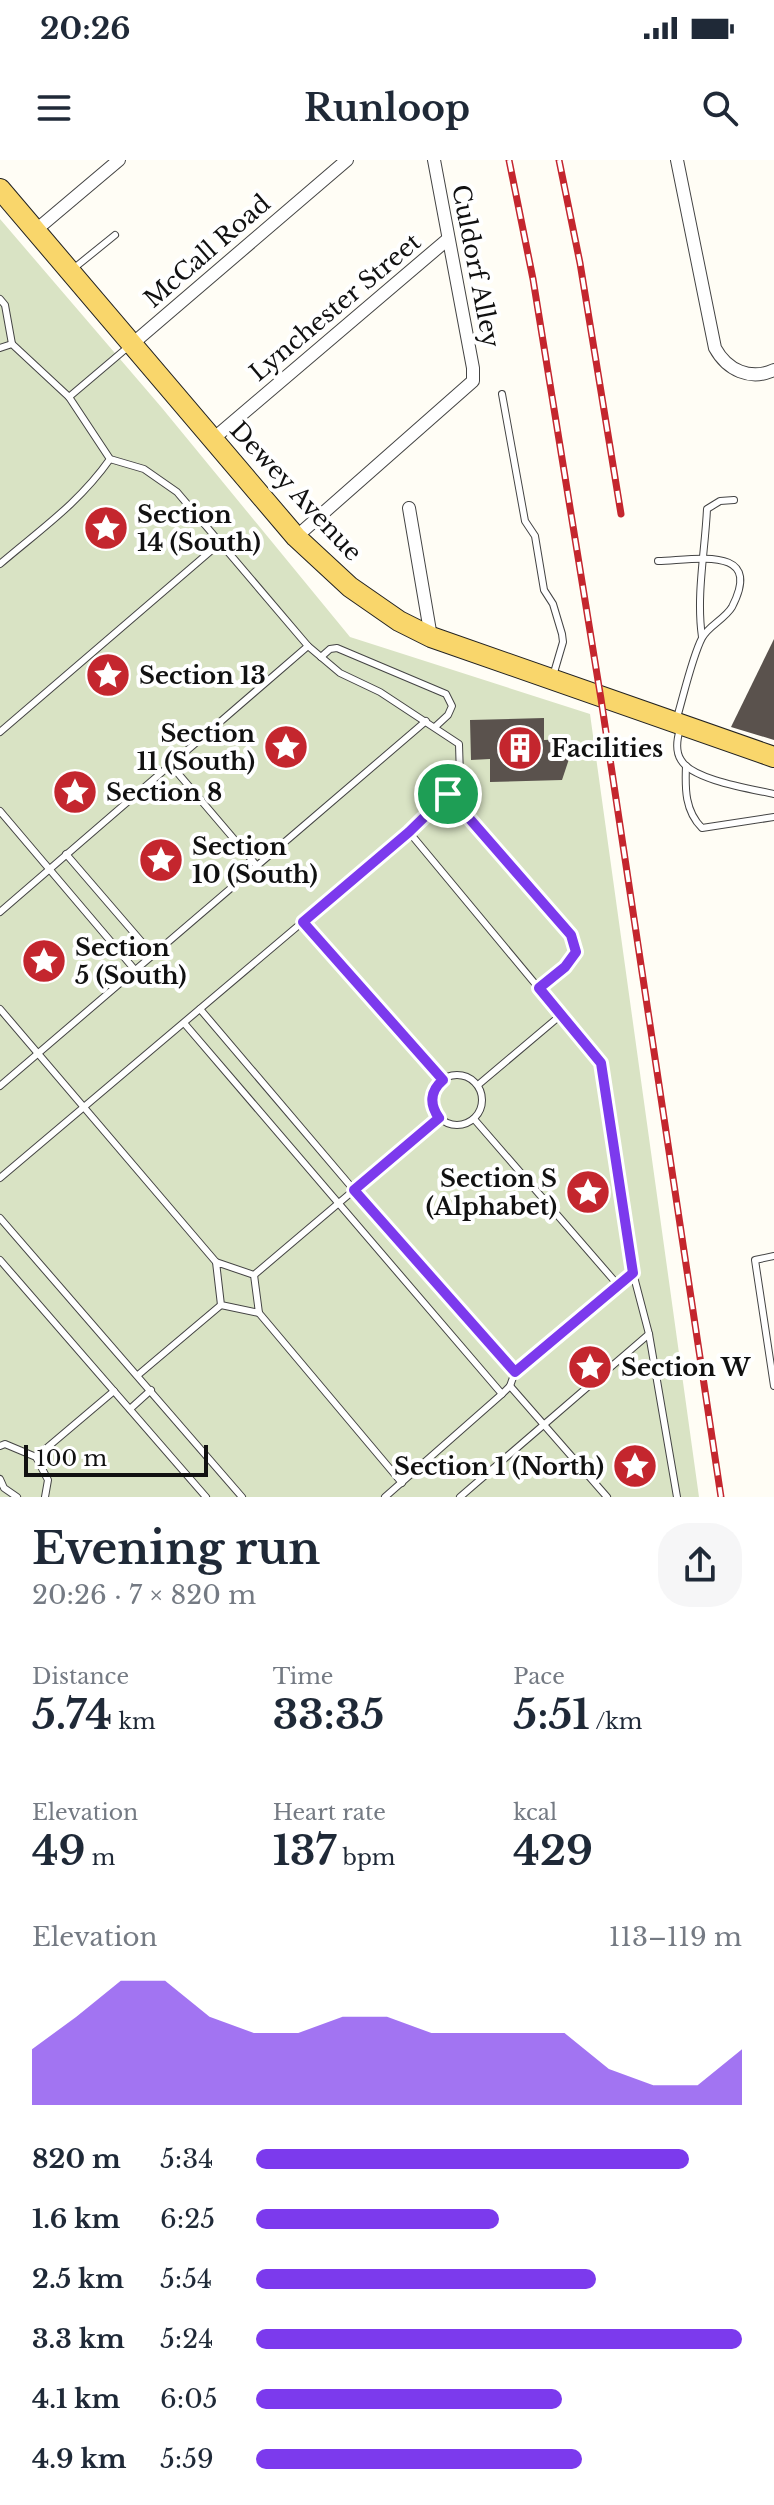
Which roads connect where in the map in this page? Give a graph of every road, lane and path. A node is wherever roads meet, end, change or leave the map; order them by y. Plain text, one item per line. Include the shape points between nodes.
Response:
1 (119, 160) edge
2 (347, 160) edge
3 (434, 160) edge
4 (677, 160) edge
5 (0, 189) edge
6 (36, 230) junction
7 (115, 235) dead end
8 (448, 239) junction
9 (70, 271) junction
10 (0, 299) edge
11 (12, 344) junction
12 (131, 345) junction
13 (0, 348) edge
14 (774, 370) edge
15 (502, 394) dead end
16 (69, 397) junction
17 (213, 439) junction
18 (110, 459) junction
19 (734, 500) dead end
20 (409, 508) dead end
21 (296, 537) junction
22 (220, 543) junction
23 (705, 560) junction
24 (658, 561) dead end
25 (0, 564) edge
26 (431, 637) junction
27 (702, 637) junction
28 (308, 646) junction
29 (321, 657) junction
30 (552, 681) junction
31 (426, 721) junction
32 (678, 725) junction
33 (435, 727) junction
34 (0, 732) edge
35 (774, 757) edge
36 (170, 764) junction
37 (686, 766) junction
38 (448, 794) junction
39 (774, 794) edge
40 (0, 811) edge
41 (774, 817) edge
42 (409, 832) junction
43 (66, 854) junction
44 (257, 866) junction
45 (50, 869) junction
46 (0, 912) edge
47 (303, 922) junction
48 (153, 955) junction
49 (135, 970) junction
50 (539, 988) junction
51 (0, 1009) edge
52 (200, 1009) junction
53 (561, 1015) junction
54 (184, 1023) junction
55 (38, 1053) junction
56 (443, 1080) junction
57 (478, 1085) junction
58 (0, 1086) edge
59 (84, 1108) junction
60 (439, 1118) junction
61 (474, 1119) junction
62 (0, 1178) edge
63 (354, 1190) junction
64 (338, 1204) junction
65 (0, 1218) edge
66 (774, 1256) edge
67 (0, 1260) edge
68 (216, 1262) junction
69 (633, 1273) junction
70 (254, 1275) junction
71 (618, 1285) junction
72 (221, 1305) junction
73 (259, 1313) junction
74 (649, 1334) junction
75 (515, 1372) junction
76 (138, 1375) junction
77 (510, 1386) junction
78 (774, 1386) edge
79 (151, 1390) junction
80 (114, 1391) junction
81 (502, 1394) junction
82 (130, 1409) junction
83 (544, 1425) junction
84 (0, 1446) edge
85 (36, 1457) junction
86 (0, 1479) edge
87 (402, 1483) junction
88 (2, 1489) edge
89 (17, 1497) edge
90 (45, 1497) edge
91 (206, 1497) edge
92 (242, 1497) edge
93 (385, 1497) edge
94 (460, 1497) edge
95 (607, 1497) edge
96 (677, 1497) edge

1 - 6 street
2 - 12 street, McCall Road
3 - 8 street, Culdorf Alley
4 - 14 street via 715,348 736,370 761,375
5 - 6 main road, Dewey Avenue
6 - 9 main road, Dewey Avenue
7 - 9 lane
8 - 17 street, Lynchester Street
8 - 21 street, Culdorf Alley via 473,381
9 - 12 main road, Dewey Avenue
10 - 11 lane
11 - 13 lane
11 - 16 lane
12 - 16 lane
12 - 17 main road, Dewey Avenue
15 - 30 lane via 525,521 535,536 544,590 562,634
16 - 18 lane
17 - 21 main road, Dewey Avenue
18 - 22 lane via 144,469 177,492
18 - 25 lane via 90,487
19 - 23 lane via 707,509
20 - 26 street
21 - 26 main road, Dewey Avenue via 350,587
22 - 28 lane
22 - 34 lane
23 - 24 lane
23 - 27 lane via 698,608
23 - 27 lane via 728,561 741,577 731,609
26 - 30 main road, Dewey Avenue
27 - 32 lane
28 - 29 lane
28 - 36 lane
29 - 31 lane
29 - 33 lane via 337,648 446,694 452,706
30 - 32 main road, Dewey Avenue
31 - 33 lane
31 - 44 lane
32 - 35 main road, Dewey Avenue
32 - 37 lane via 680,759
33 - 38 lane via 459,744 460,777
36 - 43 lane
36 - 44 lane
37 - 39 lane via 707,778
37 - 41 lane via 689,811 702,828
38 - 42 lane
38 - 50 lane via 571,935 576,952
40 - 45 lane
42 - 47 lane
42 - 50 lane
43 - 45 lane
43 - 48 lane
44 - 48 lane
45 - 46 lane
45 - 49 lane
47 - 52 lane
47 - 56 lane
48 - 49 lane
49 - 55 lane
50 - 53 lane
51 - 55 lane
52 - 54 lane
52 - 63 lane
53 - 57 lane
53 - 69 lane via 601,1063
54 - 59 lane
54 - 64 lane
55 - 58 lane
55 - 59 lane
56 - 57 lane via 464,1076
56 - 60 lane via 432,1095
57 - 61 lane via 482,1099
59 - 62 lane
59 - 68 lane
60 - 61 lane via 460,1125
60 - 63 lane
61 - 71 lane
63 - 64 lane
63 - 75 lane
64 - 70 lane
64 - 81 lane
65 - 76 lane
66 - 78 lane via 755,1260
67 - 80 lane
68 - 70 lane
68 - 72 lane
69 - 71 lane
69 - 74 lane
70 - 73 lane
71 - 75 lane
72 - 73 lane
72 - 76 lane
73 - 87 lane
74 - 83 lane
74 - 96 lane
75 - 77 lane
76 - 79 lane
77 - 81 lane
77 - 83 lane
79 - 82 lane
79 - 92 lane
80 - 82 lane
80 - 85 lane
81 - 87 lane
82 - 91 lane
83 - 94 lane
83 - 95 lane
84 - 85 lane
85 - 90 lane via 48,1480
86 - 88 lane
87 - 93 lane
88 - 89 lane

